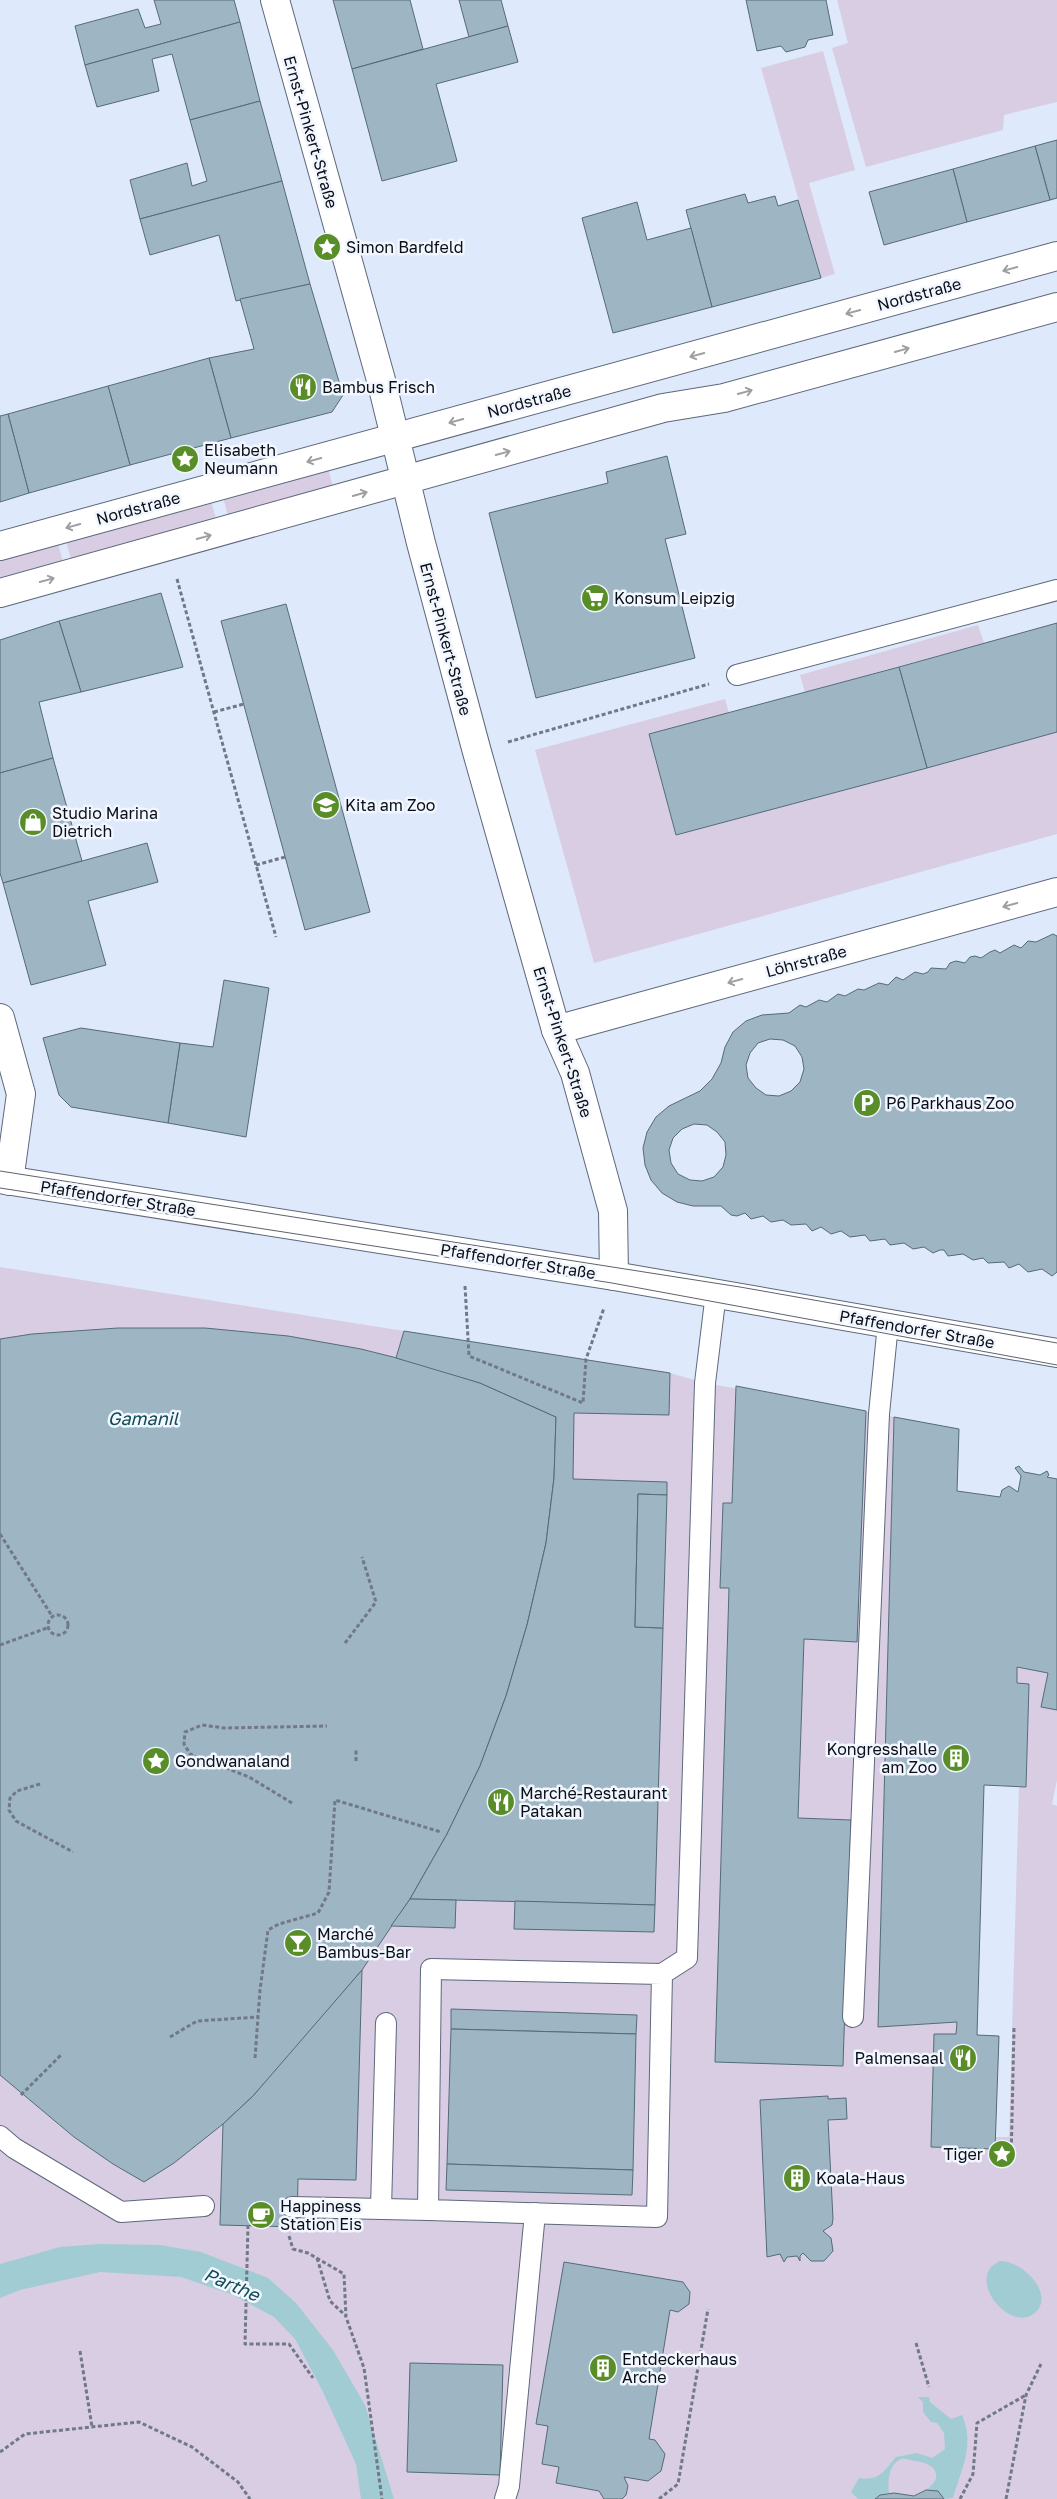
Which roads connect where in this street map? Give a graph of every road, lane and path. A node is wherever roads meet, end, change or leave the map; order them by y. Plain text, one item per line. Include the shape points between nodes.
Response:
1 (274, 0) edge
2 (1057, 256) edge
3 (1057, 307) edge
4 (395, 438) junction
5 (406, 481) junction
6 (0, 546) edge
7 (168, 547) junction
8 (1057, 590) edge
9 (0, 593) edge
10 (737, 675) joint
11 (244, 704) dead end
12 (214, 712) junction
13 (477, 752) junction
14 (285, 857) dead end
15 (256, 865) junction
16 (1057, 892) edge
17 (276, 937) dead end
18 (0, 1018) edge
19 (556, 1030) junction
20 (4, 1180) edge
21 (463, 1252) junction
22 (614, 1276) junction
23 (716, 1293) junction
24 (888, 1324) junction
25 (1046, 1351) edge
26 (1057, 1369) edge
27 (0, 1534) edge
28 (362, 1557) dead end
29 (52, 1616) junction
30 (48, 1628) junction
31 (345, 1643) dead end
32 (0, 1645) edge
33 (327, 1726) dead end
34 (356, 1749) dead end
35 (356, 1761) dead end
36 (40, 1784) dead end
37 (292, 1803) dead end
38 (441, 1832) dead end
39 (73, 1852) dead end
40 (662, 1974) junction
41 (258, 2018) junction
42 (853, 2018) dead end
43 (386, 2023) dead end
44 (1014, 2028) dead end
45 (170, 2037) dead end
46 (61, 2055) dead end
47 (255, 2058) dead end
48 (21, 2095) dead end
49 (0, 2136) edge
50 (1011, 2162) dead end
51 (204, 2206) dead end
52 (292, 2206) dead end
53 (381, 2209) junction
54 (428, 2210) junction
55 (535, 2213) junction
56 (248, 2225) dead end
57 (293, 2249) dead end
58 (317, 2258) junction
59 (708, 2309) dead end
60 (346, 2316) junction
61 (916, 2343) dead end
62 (80, 2351) dead end
63 (1041, 2364) dead end
64 (313, 2378) dead end
65 (929, 2386) dead end
66 (1026, 2395) junction
67 (92, 2427) junction
68 (0, 2452) edge
69 (250, 2499) edge
70 (382, 2499) edge
71 (505, 2499) edge
72 (659, 2499) edge
73 (960, 2499) edge
74 (1006, 2499) edge

1 - 4 street, Ernst-Pinkert-Straße
2 -> 4 street, Nordstraße
5 -> 3 street via 663,408 724,398
4 - 5 street, Ernst-Pinkert-Straße
4 -> 6 street, Nordstraße
7 -> 5 street
5 - 13 street, Ernst-Pinkert-Straße
9 -> 7 street
7 - 12 path
8 - 10 lane
10 - 13 path
11 - 12 path
12 - 15 path
13 - 19 street, Ernst-Pinkert-Straße
14 - 15 path
15 - 17 path
16 -> 19 street, Löhrstraße
18 - 20 street via 21,1094
19 - 22 street, Ernst-Pinkert-Straße via 576,1073 613,1211
20 - 21 street, Pfaffendorfer Straße
21 - 22 street, Pfaffendorfer Straße
21 - 22 path via 469,1356 583,1403 586,1359
22 - 23 street, Pfaffendorfer Straße
23 - 24 street, Pfaffendorfer Straße
23 - 40 lane via 706,1383 687,1958
24 - 25 street, Pfaffendorfer Straße
24 - 42 lane via 879,1414
25 - 26 street, Pfaffendorfer Straße
27 - 29 path
28 - 31 path via 376,1602
29 - 30 path
29 - 30 path via 65,1617 68,1629 58,1636
30 - 32 path
33 - 37 path via 224,1728 202,1725 184,1732 184,1744 190,1754 249,1777
34 - 35 path
36 - 39 path via 17,1791 10,1798 9,1810 16,1822
38 - 41 path via 335,1800 329,1892 318,1913 268,1930
40 - 54 lane via 431,1969
40 - 55 lane via 657,2217
41 - 45 path via 196,2021
41 - 47 path
43 - 53 lane
44 - 50 path
46 - 48 path
49 - 51 lane via 14,2148 121,2212
52 - 53 lane
53 - 54 lane
54 - 55 lane
55 - 71 lane via 509,2486
56 - 64 path via 245,2344 289,2344
57 - 58 path
58 - 60 path via 330,2301
58 - 60 path via 344,2274
59 - 72 path via 678,2484
60 - 70 path via 364,2368
61 - 65 path
62 - 67 path
63 - 66 path
66 - 73 path via 977,2423 973,2474
66 - 74 path
67 - 68 path via 25,2434
67 - 69 path via 139,2422 192,2447 238,2482

